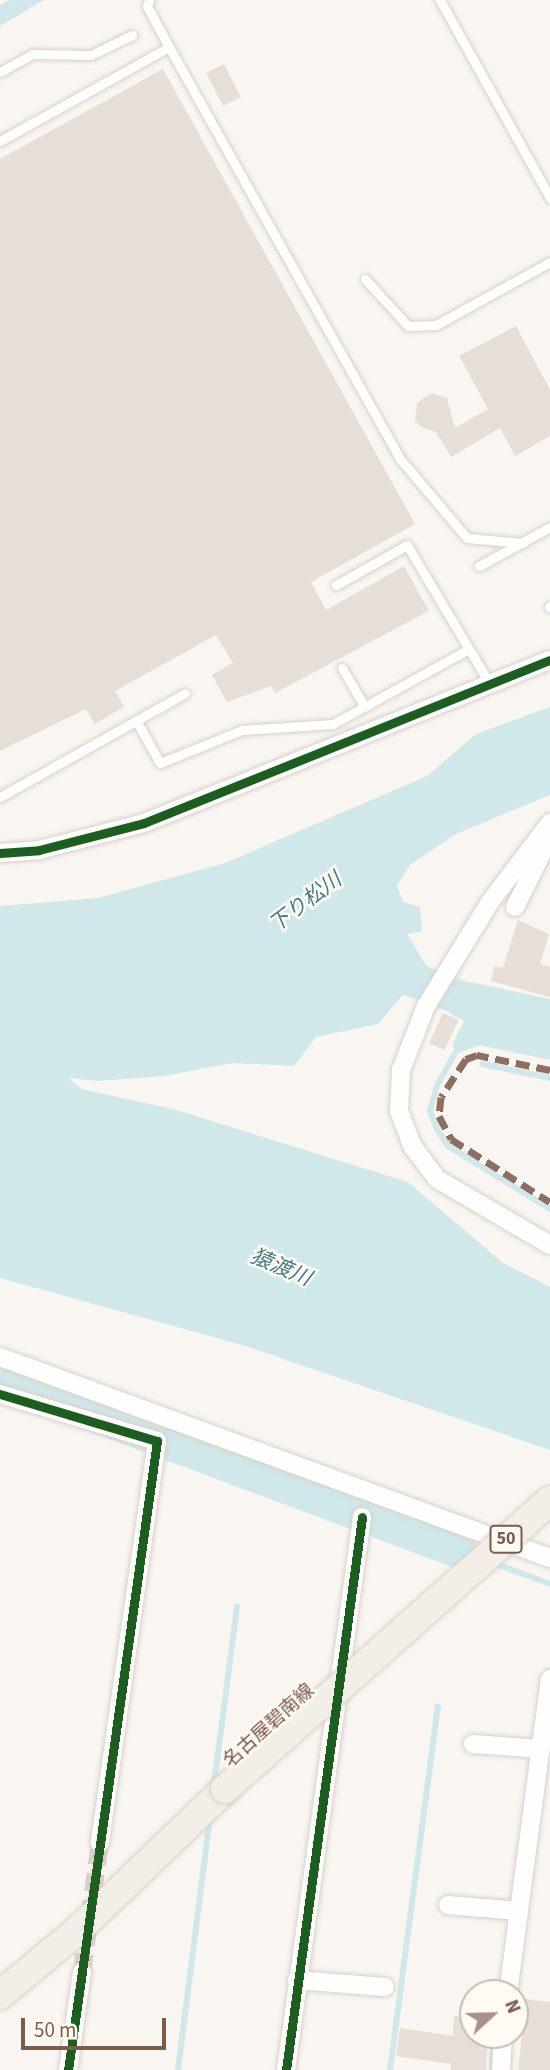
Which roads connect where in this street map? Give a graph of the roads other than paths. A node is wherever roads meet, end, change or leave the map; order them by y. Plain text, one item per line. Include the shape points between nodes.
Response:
1 (149, 0) edge
2 (440, 0) edge
3 (132, 35) dead end
4 (169, 47) junction
5 (0, 72) edge
6 (0, 141) edge
7 (550, 198) edge
8 (550, 262) edge
9 (365, 279) dead end
10 (550, 527) edge
11 (523, 543) junction
12 (479, 566) dead end
13 (336, 585) dead end
14 (469, 649) junction
15 (550, 660) edge
16 (342, 668) dead end
17 (490, 684) junction
18 (185, 693) dead end
19 (365, 707) junction
20 (137, 722) junction
21 (0, 797) edge
22 (550, 823) edge
23 (550, 837) edge
24 (0, 853) edge
25 (514, 906) dead end
26 (550, 1245) edge
27 (0, 1357) edge
28 (0, 1366) edge
29 (38, 1372) junction
30 (0, 1394) edge
31 (550, 1500) edge
32 (362, 1517) dead end
33 (550, 1558) edge
34 (550, 1679) edge
35 (473, 1744) dead end
36 (541, 1749) junction
37 (100, 1843) tunnel mouth
38 (448, 1905) dead end
39 (519, 1911) junction
40 (82, 1972) tunnel mouth
41 (510, 1979) edge
42 (297, 1980) junction
43 (385, 1987) dead end
44 (0, 1996) edge
45 (502, 2049) edge
46 (68, 2070) edge
47 (286, 2070) edge
48 (501, 2070) edge

1 - 4 lane via 147,6
2 - 7 lane
3 - 5 lane via 91,55 33,54
4 - 6 lane
4 - 11 lane via 401,460 467,538
8 - 9 lane via 436,325 408,326
10 - 11 lane
11 - 12 lane
13 - 14 lane via 407,545
14 - 17 lane
14 - 19 lane
15 - 17 street
16 - 19 lane
17 - 24 street via 144,823 38,850
18 - 20 lane
19 - 20 lane via 333,724 242,730 160,763
20 - 21 lane
22 - 26 street via 476,925 426,1006 401,1070 399,1111 413,1147 437,1179
23 - 25 street
27 - 29 street
28 - 29 street via 21,1374
29 - 33 street
30 - 37 street via 157,1441
31 - 44 main road, 名古屋碧南線 / 50, bridge
32 - 42 street
34 - 36 street
35 - 36 street
36 - 39 street
38 - 39 street
39 - 41 street
40 - 46 street
42 - 43 street
42 - 47 street
45 - 48 street

